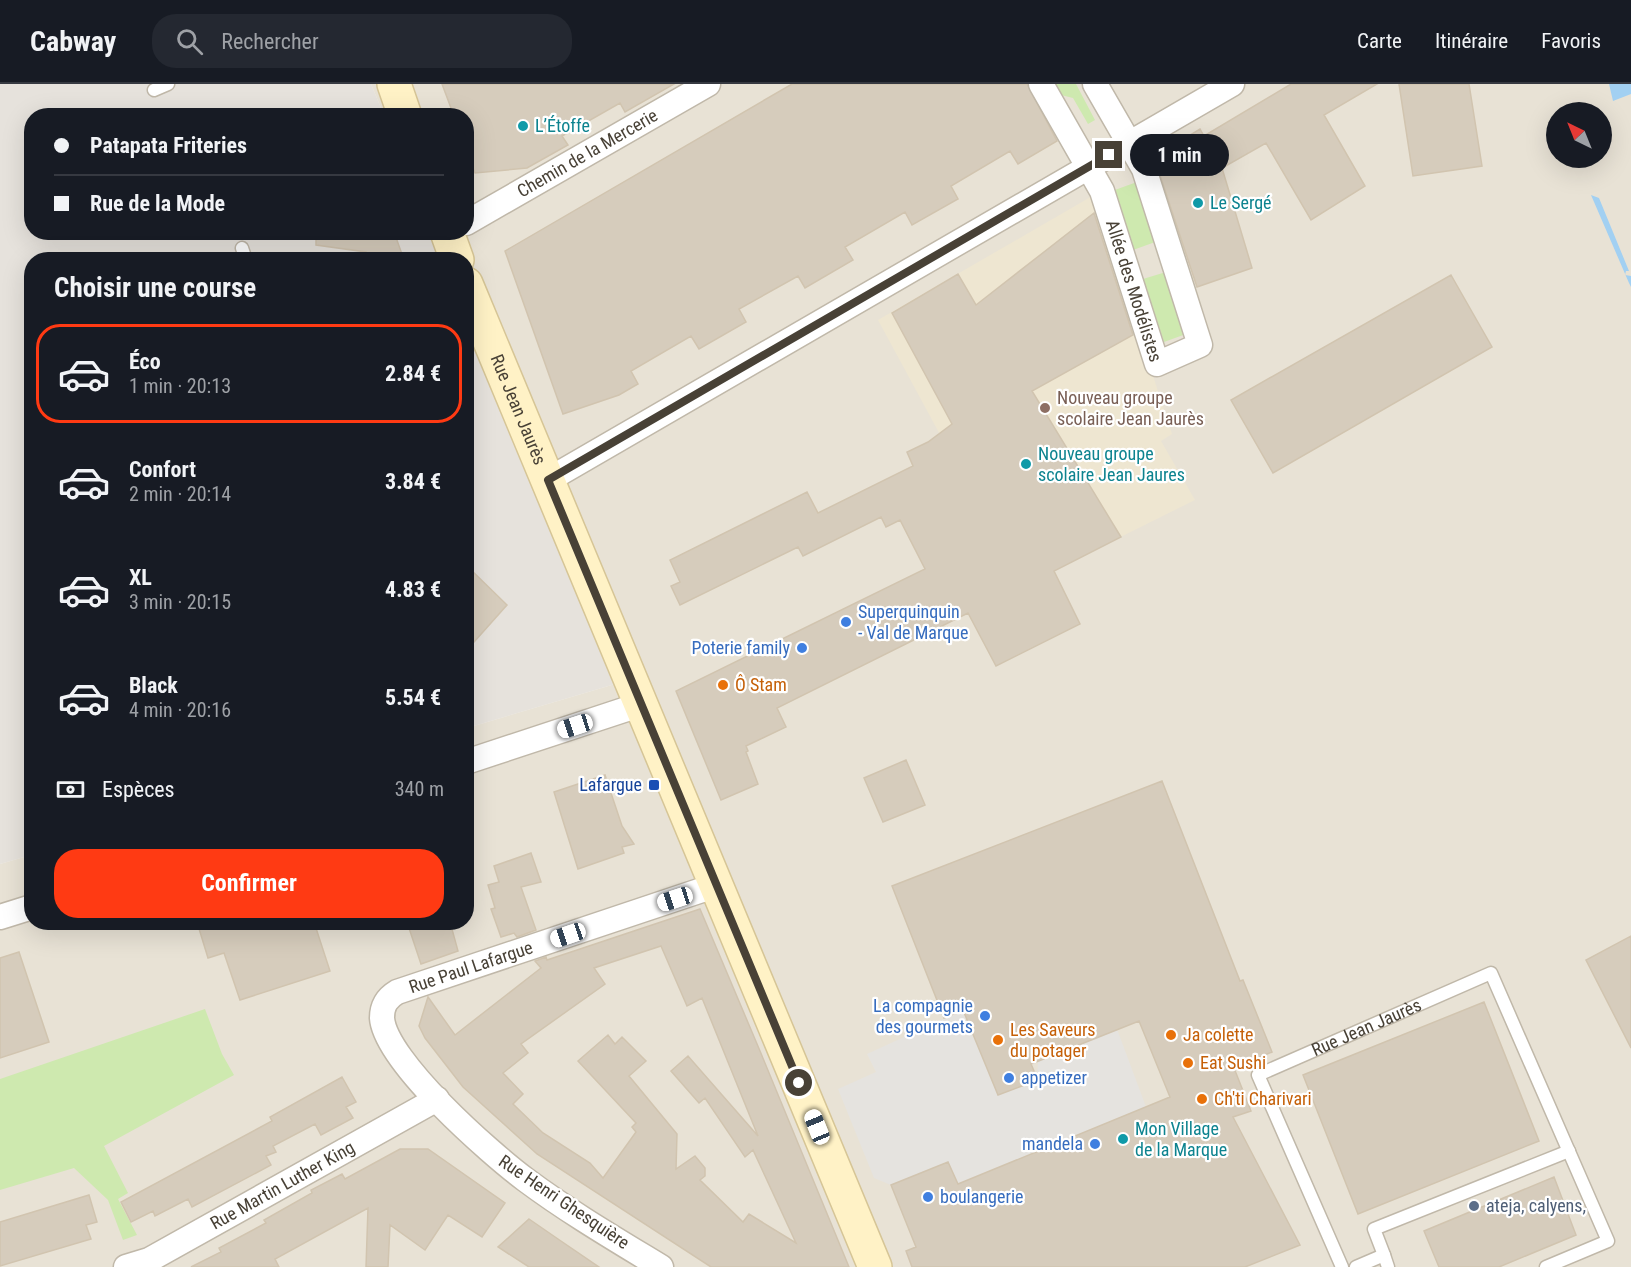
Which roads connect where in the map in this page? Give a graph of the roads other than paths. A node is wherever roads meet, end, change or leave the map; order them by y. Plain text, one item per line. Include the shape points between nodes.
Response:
1 (168, 84) edge
2 (394, 84) edge
3 (708, 84) edge
4 (1041, 84) edge
5 (1095, 84) edge
6 (1232, 84) edge
7 (154, 90) dead end
8 (402, 108) edge
9 (1129, 143) junction
10 (1088, 166) junction
11 (462, 252) edge
12 (474, 295) edge
13 (548, 480) junction
14 (642, 704) junction
15 (474, 759) edge
16 (717, 885) junction
17 (24, 910) edge
18 (0, 917) edge
19 (397, 992) joint
20 (437, 1099) junction
21 (1569, 1151) junction
22 (1386, 1261) edge
23 (126, 1267) edge
24 (660, 1267) edge
25 (875, 1267) edge
26 (1342, 1267) edge
27 (1356, 1267) edge
28 (1546, 1267) edge

1 - 7 lane
2 - 8 main road
3 - 11 street, Chemin de la Mercerie
4 - 10 street, Allée des Modélistes
5 - 9 street, Allée des Modélistes
6 - 9 street
9 - 10 street
9 - 10 street, Allée des Modélistes via 1144,169 1200,345 1158,364 1102,191
10 - 13 street
12 - 13 main road, Rue Jean Jaurès
13 - 14 main road, Rue Jean Jaurès
14 - 15 street
14 - 16 main road, Rue Jean Jaurès
16 - 19 street, Rue Paul Lafargue
16 - 25 main road, Rue Jean Jaurès
17 - 18 street
19 - 20 street, Rue Henri Ghesquière via 390,996 382,1011 386,1032
20 - 23 street, Rue Martin Luther King via 149,1260
20 - 24 street, Rue Henri Ghesquière via 485,1147 525,1179
21 - 22 lane via 1374,1229
21 - 26 lane, Rue Jean Jaurès via 1491,973 1258,1075
21 - 28 lane, Rue Jean Jaurès via 1608,1241
22 - 27 lane

